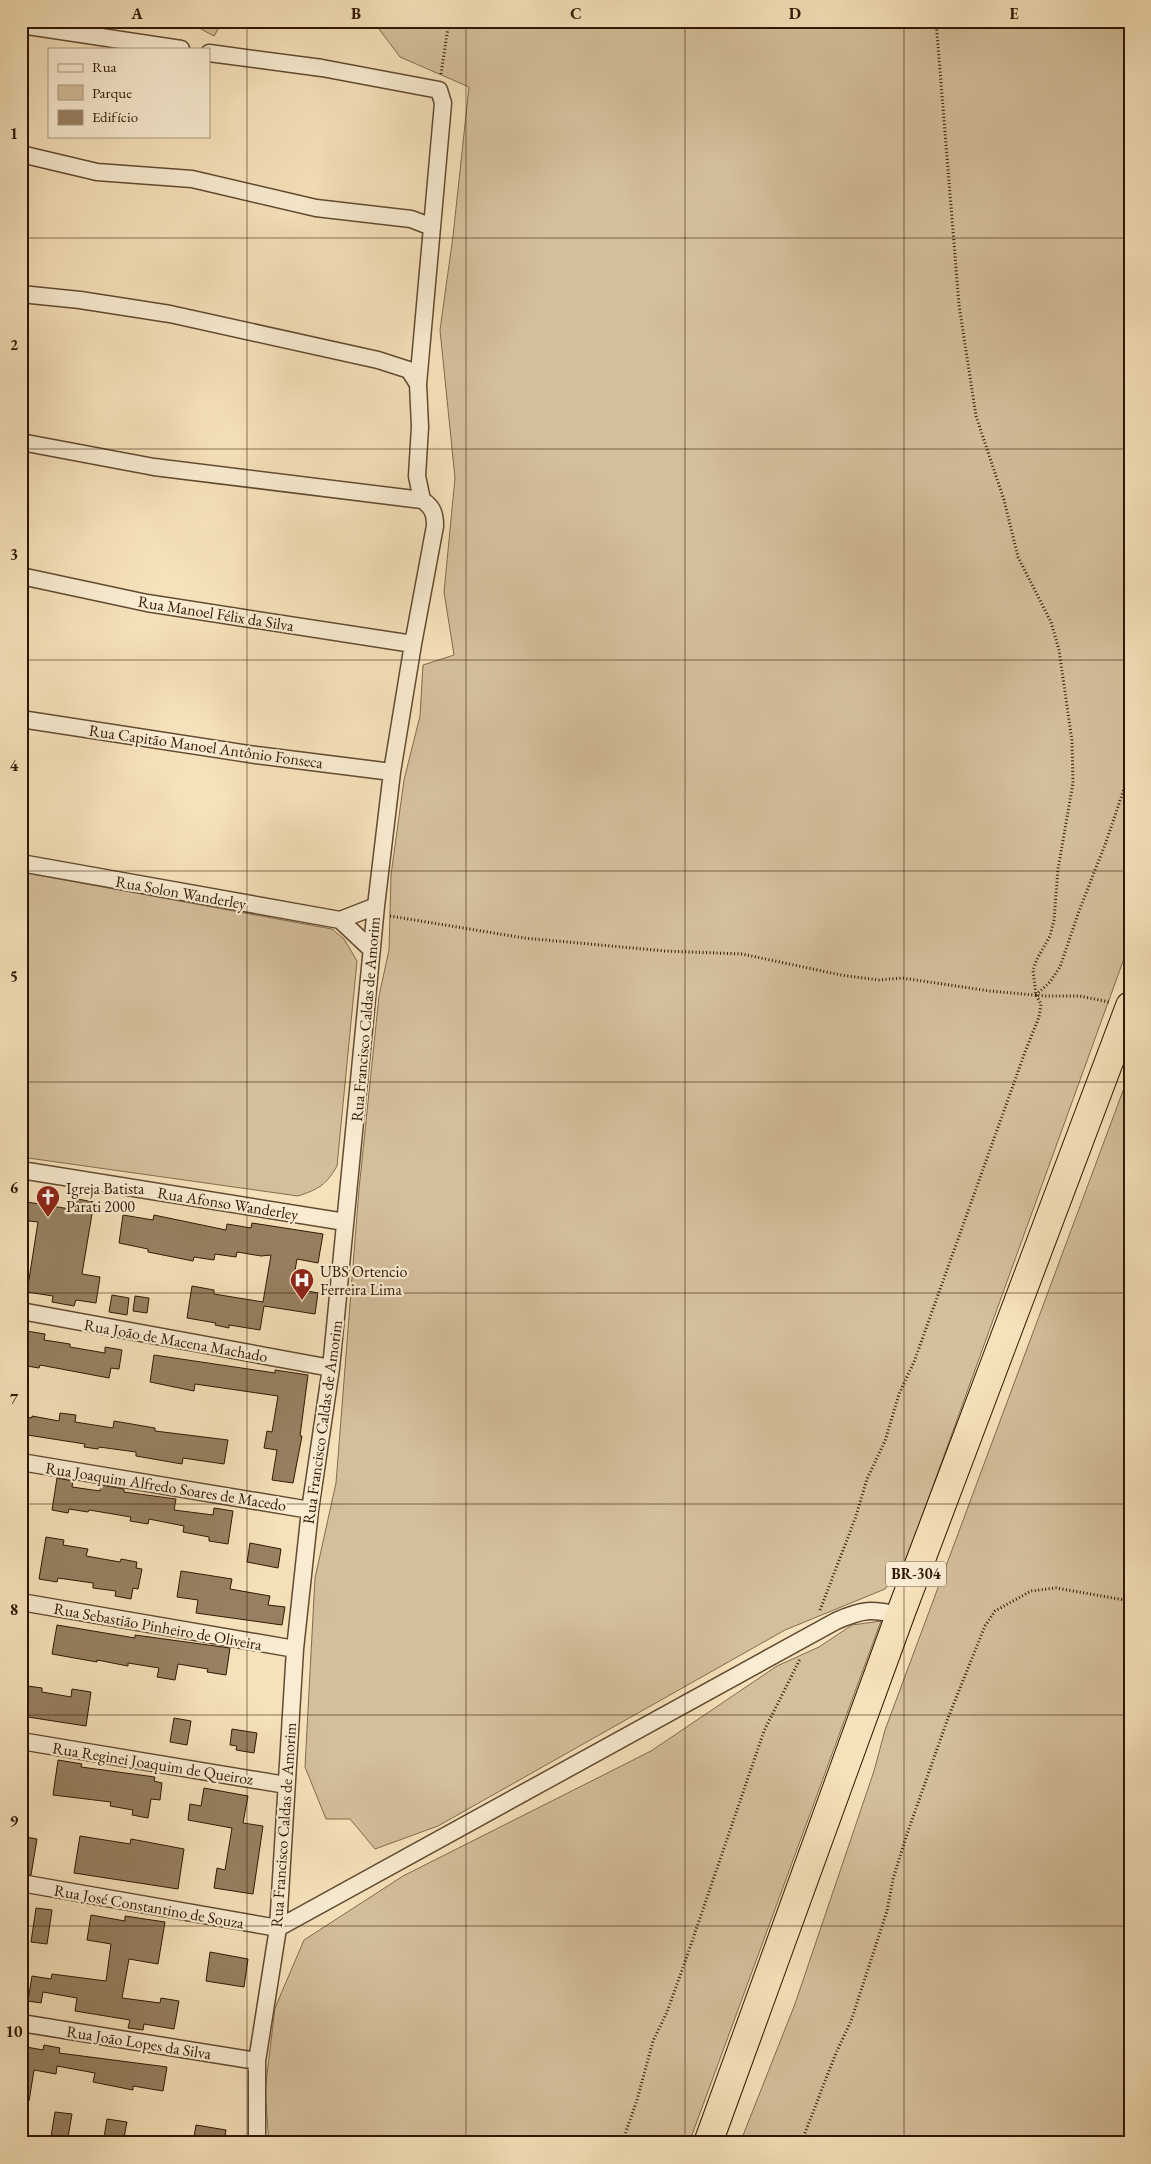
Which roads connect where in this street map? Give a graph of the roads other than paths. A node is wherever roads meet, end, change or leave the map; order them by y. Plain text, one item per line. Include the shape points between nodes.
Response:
1 (21, 25) edge
2 (174, 48) edge
3 (210, 53) edge
4 (21, 154) edge
5 (432, 227) junction
6 (21, 294) edge
7 (418, 384) junction
8 (21, 442) edge
9 (422, 500) junction
10 (21, 576) edge
11 (413, 644) junction
12 (21, 719) edge
13 (392, 772) junction
14 (21, 863) edge
15 (376, 909) junction
16 (340, 920) junction
17 (372, 950) junction
18 (1120, 1004) edge
19 (21, 1170) edge
20 (346, 1222) junction
21 (21, 1312) edge
22 (331, 1368) junction
23 (21, 1462) edge
24 (310, 1510) junction
25 (21, 1602) edge
26 (900, 1615) junction
27 (294, 1649) junction
28 (21, 1741) edge
29 (286, 1785) junction
30 (21, 1884) edge
31 (278, 1928) junction
32 (21, 2023) edge
33 (258, 2060) junction
34 (257, 2143) edge
35 (708, 2143) edge

1 - 2 street
3 - 5 street, Rua Francisco Caldas de Amorim via 322,68 439,90 443,104
4 - 5 street via 97,172 192,179 316,208 411,219
5 - 7 street, Rua Francisco Caldas de Amorim
6 - 7 street via 170,314 369,358 409,370
7 - 9 street, Rua Francisco Caldas de Amorim via 420,427 416,476
8 - 9 street via 154,467
9 - 11 street, Rua Francisco Caldas de Amorim via 433,511 435,526
10 - 11 street, Rua Manoel Félix da Silva via 147,604
11 - 13 street, Rua Francisco Caldas de Amorim
12 - 13 street, Rua Capitão Manoel Antônio Fonseca
13 - 15 street, Rua Francisco Caldas de Amorim
14 - 16 street, Rua Solon Wanderley
15 - 16 street
15 - 17 street, Rua Francisco Caldas de Amorim
16 - 17 street
17 - 20 street, Rua Francisco Caldas de Amorim
18 - 26 highway, BR-304
19 - 20 street, Rua Afonso Wanderley
20 - 22 street, Rua Francisco Caldas de Amorim
21 - 22 street, Rua João de Macena Machado
22 - 24 street, Rua Francisco Caldas de Amorim
23 - 24 street, Rua Joaquim Alfredo Soares de Macedo
24 - 27 street, Rua Francisco Caldas de Amorim
25 - 27 street, Rua Sebastião Pinheiro de Oliveira
26 - 31 street via 861,1611 836,1621
26 - 35 highway, BR-304
27 - 29 street, Rua Francisco Caldas de Amorim
28 - 29 street, Rua Reginei Joaquim de Queiroz
29 - 31 street, Rua Francisco Caldas de Amorim
30 - 31 street, Rua José Constantino de Souza
31 - 33 street, Rua Francisco Caldas de Amorim
32 - 33 street, Rua João Lopes da Silva
33 - 34 street, Rua Francisco Caldas de Amorim

